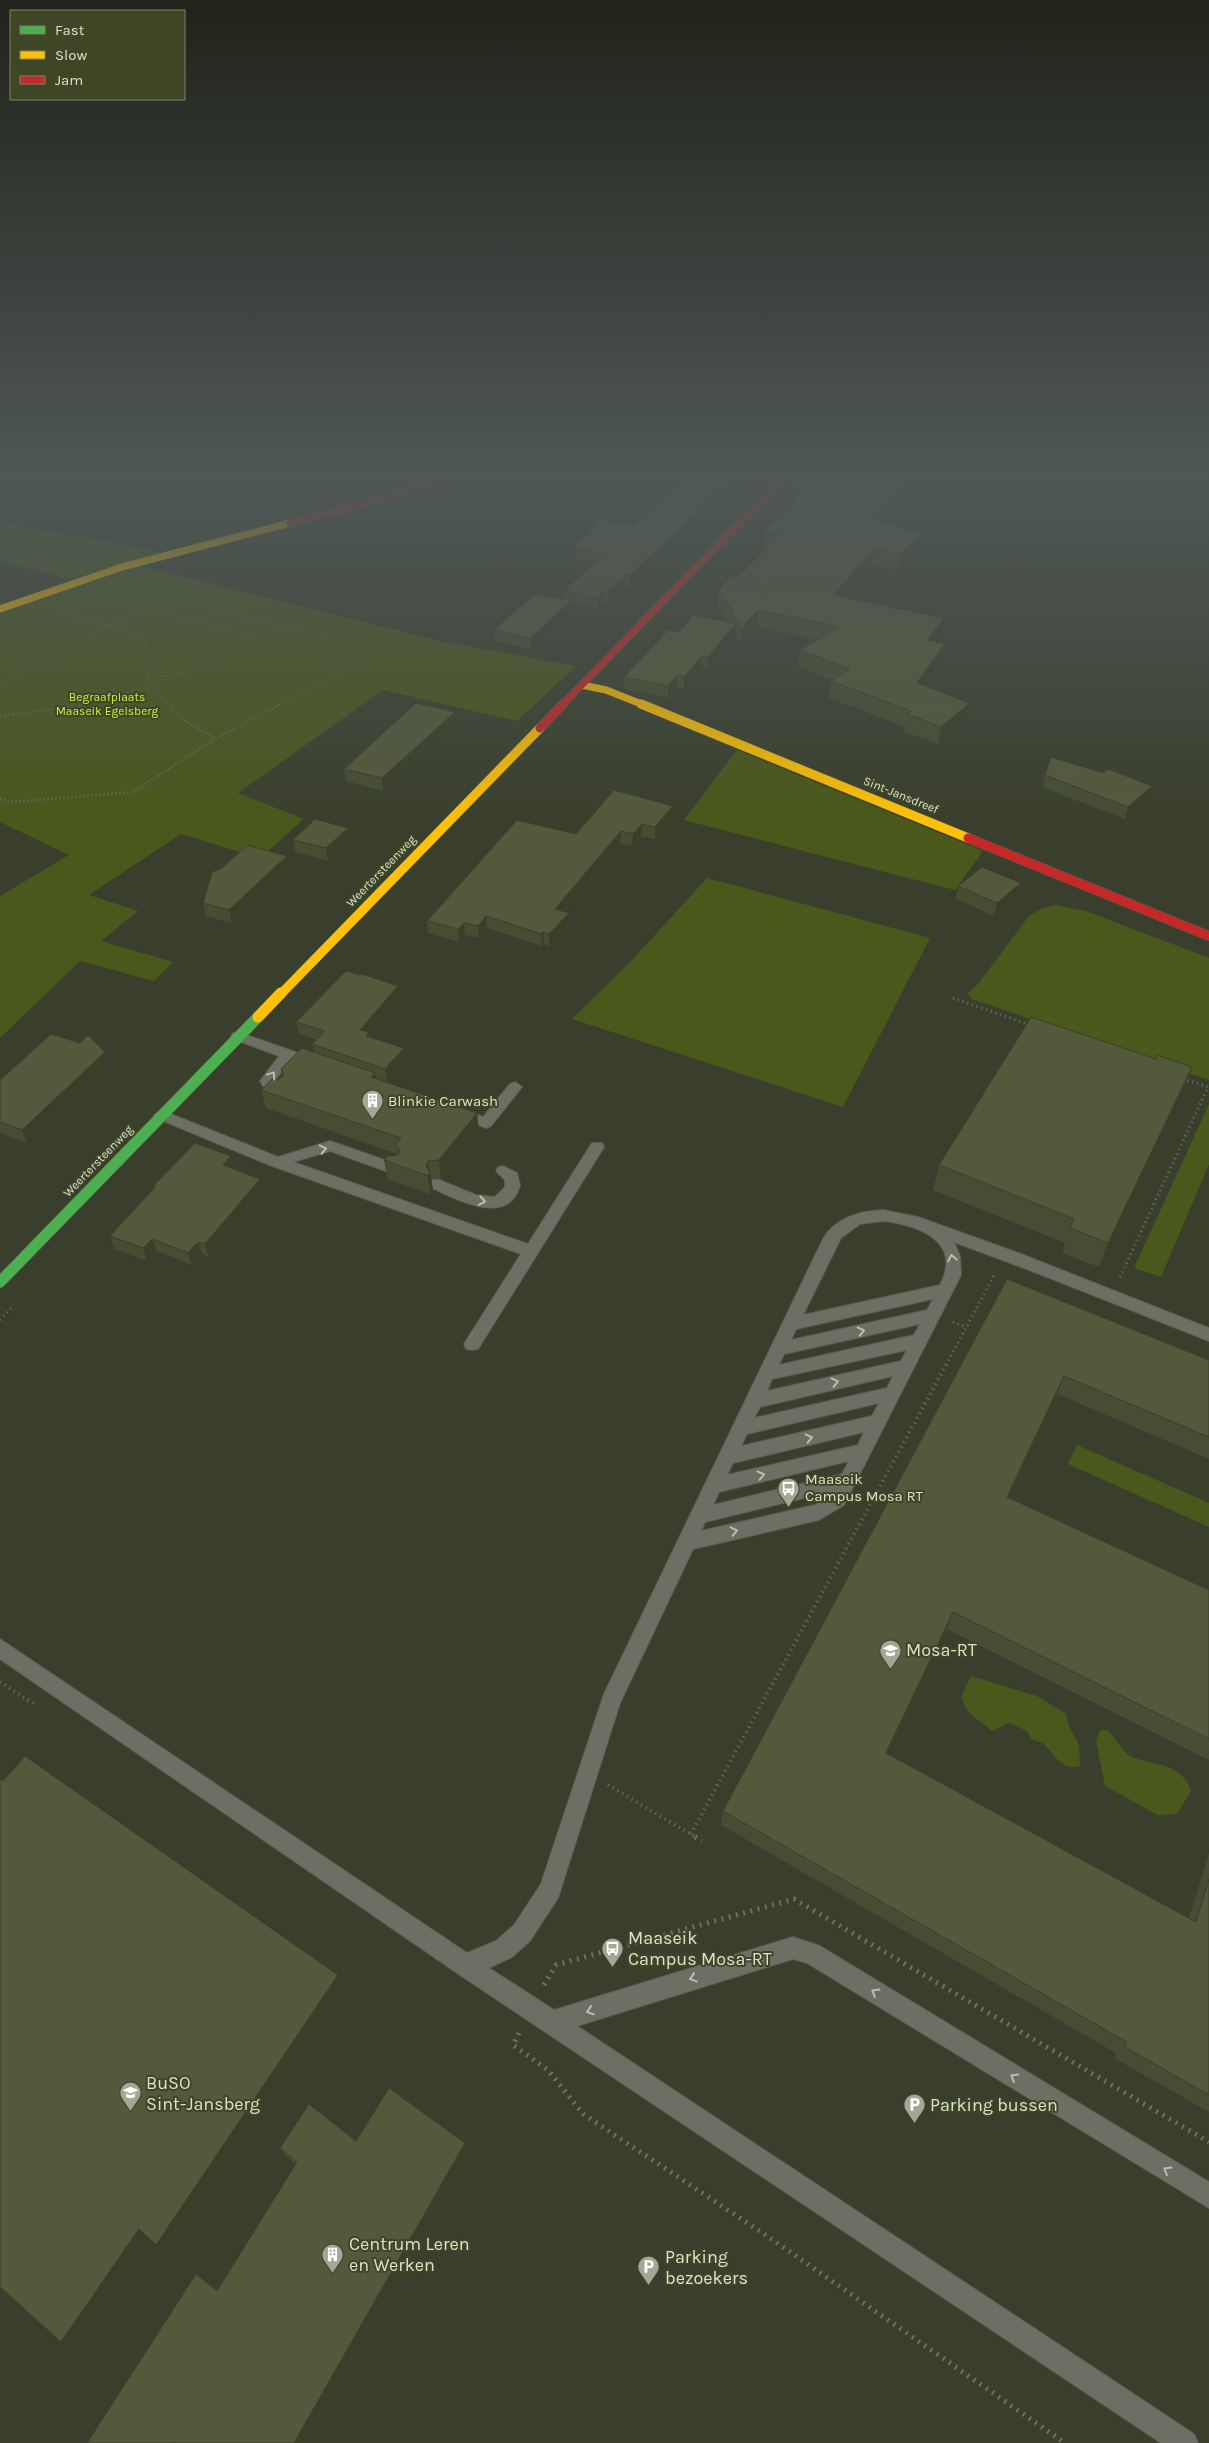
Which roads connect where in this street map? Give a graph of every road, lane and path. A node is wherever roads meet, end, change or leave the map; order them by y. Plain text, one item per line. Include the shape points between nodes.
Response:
1 (46, 593) edge
2 (158, 593) edge
3 (671, 593) edge
4 (0, 609) edge
5 (56, 609) dead end
6 (106, 626) junction
7 (257, 638) junction
8 (375, 651) dead end
9 (147, 679) junction
10 (582, 685) junction
11 (0, 686) edge
12 (84, 705) dead end
13 (0, 716) edge
14 (215, 739) junction
15 (0, 799) edge
16 (1209, 936) edge
17 (953, 998) dead end
18 (1035, 1027) edge
19 (238, 1036) junction
20 (288, 1054) junction
21 (324, 1066) edge
22 (1181, 1078) edge
23 (515, 1087) dead end
24 (280, 1092) edge
25 (450, 1110) edge
26 (161, 1115) junction
27 (597, 1147) dead end
28 (277, 1162) junction
29 (394, 1169) edge
30 (503, 1171) dead end
31 (437, 1184) dead end
32 (935, 1230) junction
33 (531, 1251) junction
34 (998, 1268) dead end
35 (1120, 1278) dead end
36 (0, 1282) edge
37 (946, 1290) junction
38 (933, 1314) junction
39 (791, 1324) junction
40 (1209, 1335) edge
41 (921, 1340) junction
42 (472, 1344) dead end
43 (779, 1349) junction
44 (908, 1366) junction
45 (767, 1374) junction
46 (894, 1393) junction
47 (754, 1401) junction
48 (880, 1421) junction
49 (741, 1428) junction
50 (865, 1450) junction
51 (727, 1457) junction
52 (850, 1480) junction
53 (714, 1486) junction
54 (699, 1516) junction
55 (686, 1542) junction
56 (0, 1648) edge
57 (0, 1682) edge
58 (38, 1707) dead end
59 (588, 1774) junction
60 (691, 1834) junction
61 (702, 1842) dead end
62 (465, 1965) junction
63 (553, 2022) junction
64 (511, 2026) dead end
65 (1209, 2196) edge
66 (1065, 2443) edge
67 (1185, 2443) edge

1 - 4 main road
2 - 8 path
3 - 10 main road, Weertersteenweg
5 - 6 path
6 - 7 path via 147,608
6 - 9 path via 145,639 142,653
6 - 11 path
7 - 9 path via 188,672
7 - 14 path via 356,666
9 - 14 path via 163,700 199,731
10 - 16 main road, Sint-Jansdreef via 615,693
10 - 19 main road, Weertersteenweg
12 - 13 path
14 - 15 path via 133,792 13,802
17 - 18 path
19 - 20 lane
19 - 26 main road, Weertersteenweg
20 - 21 lane
24 -> 20 lane via 271,1088 267,1081
22 - 35 path via 1208,1087
23 - 25 lane via 486,1122
26 - 28 lane
26 - 36 main road, Weertersteenweg
27 - 33 lane
28 -> 29 lane via 330,1146
28 - 33 lane
31 -> 30 lane via 479,1202 497,1202 507,1196 512,1187 512,1177
37 -> 32 lane via 953,1275 954,1259 948,1244
32 - 39 lane via 890,1216 854,1220 840,1228
32 - 40 lane via 980,1244
33 - 42 lane
34 - 60 path
37 - 38 lane
37 - 39 lane
38 - 41 lane
43 -> 38 lane
39 - 43 lane
41 - 44 lane
41 - 45 lane
43 - 45 lane
44 - 46 lane
47 -> 44 lane
45 - 47 lane
46 - 48 lane
46 - 49 lane
47 - 49 lane
48 - 50 lane
51 -> 48 lane
49 - 51 lane
50 - 52 lane
53 -> 50 lane
51 - 53 lane
52 - 54 lane
55 -> 52 lane via 819,1512 838,1500
53 - 54 lane
54 - 55 lane
55 - 59 lane via 610,1701
56 - 62 lane
57 - 58 path
59 - 60 path
59 - 62 lane via 550,1890 535,1915 522,1933 504,1949
60 - 61 path
62 - 63 lane
65 -> 63 lane via 812,1954 793,1948
63 - 67 lane
64 - 66 path via 519,2032 513,2045 548,2070 583,2114 770,2238

